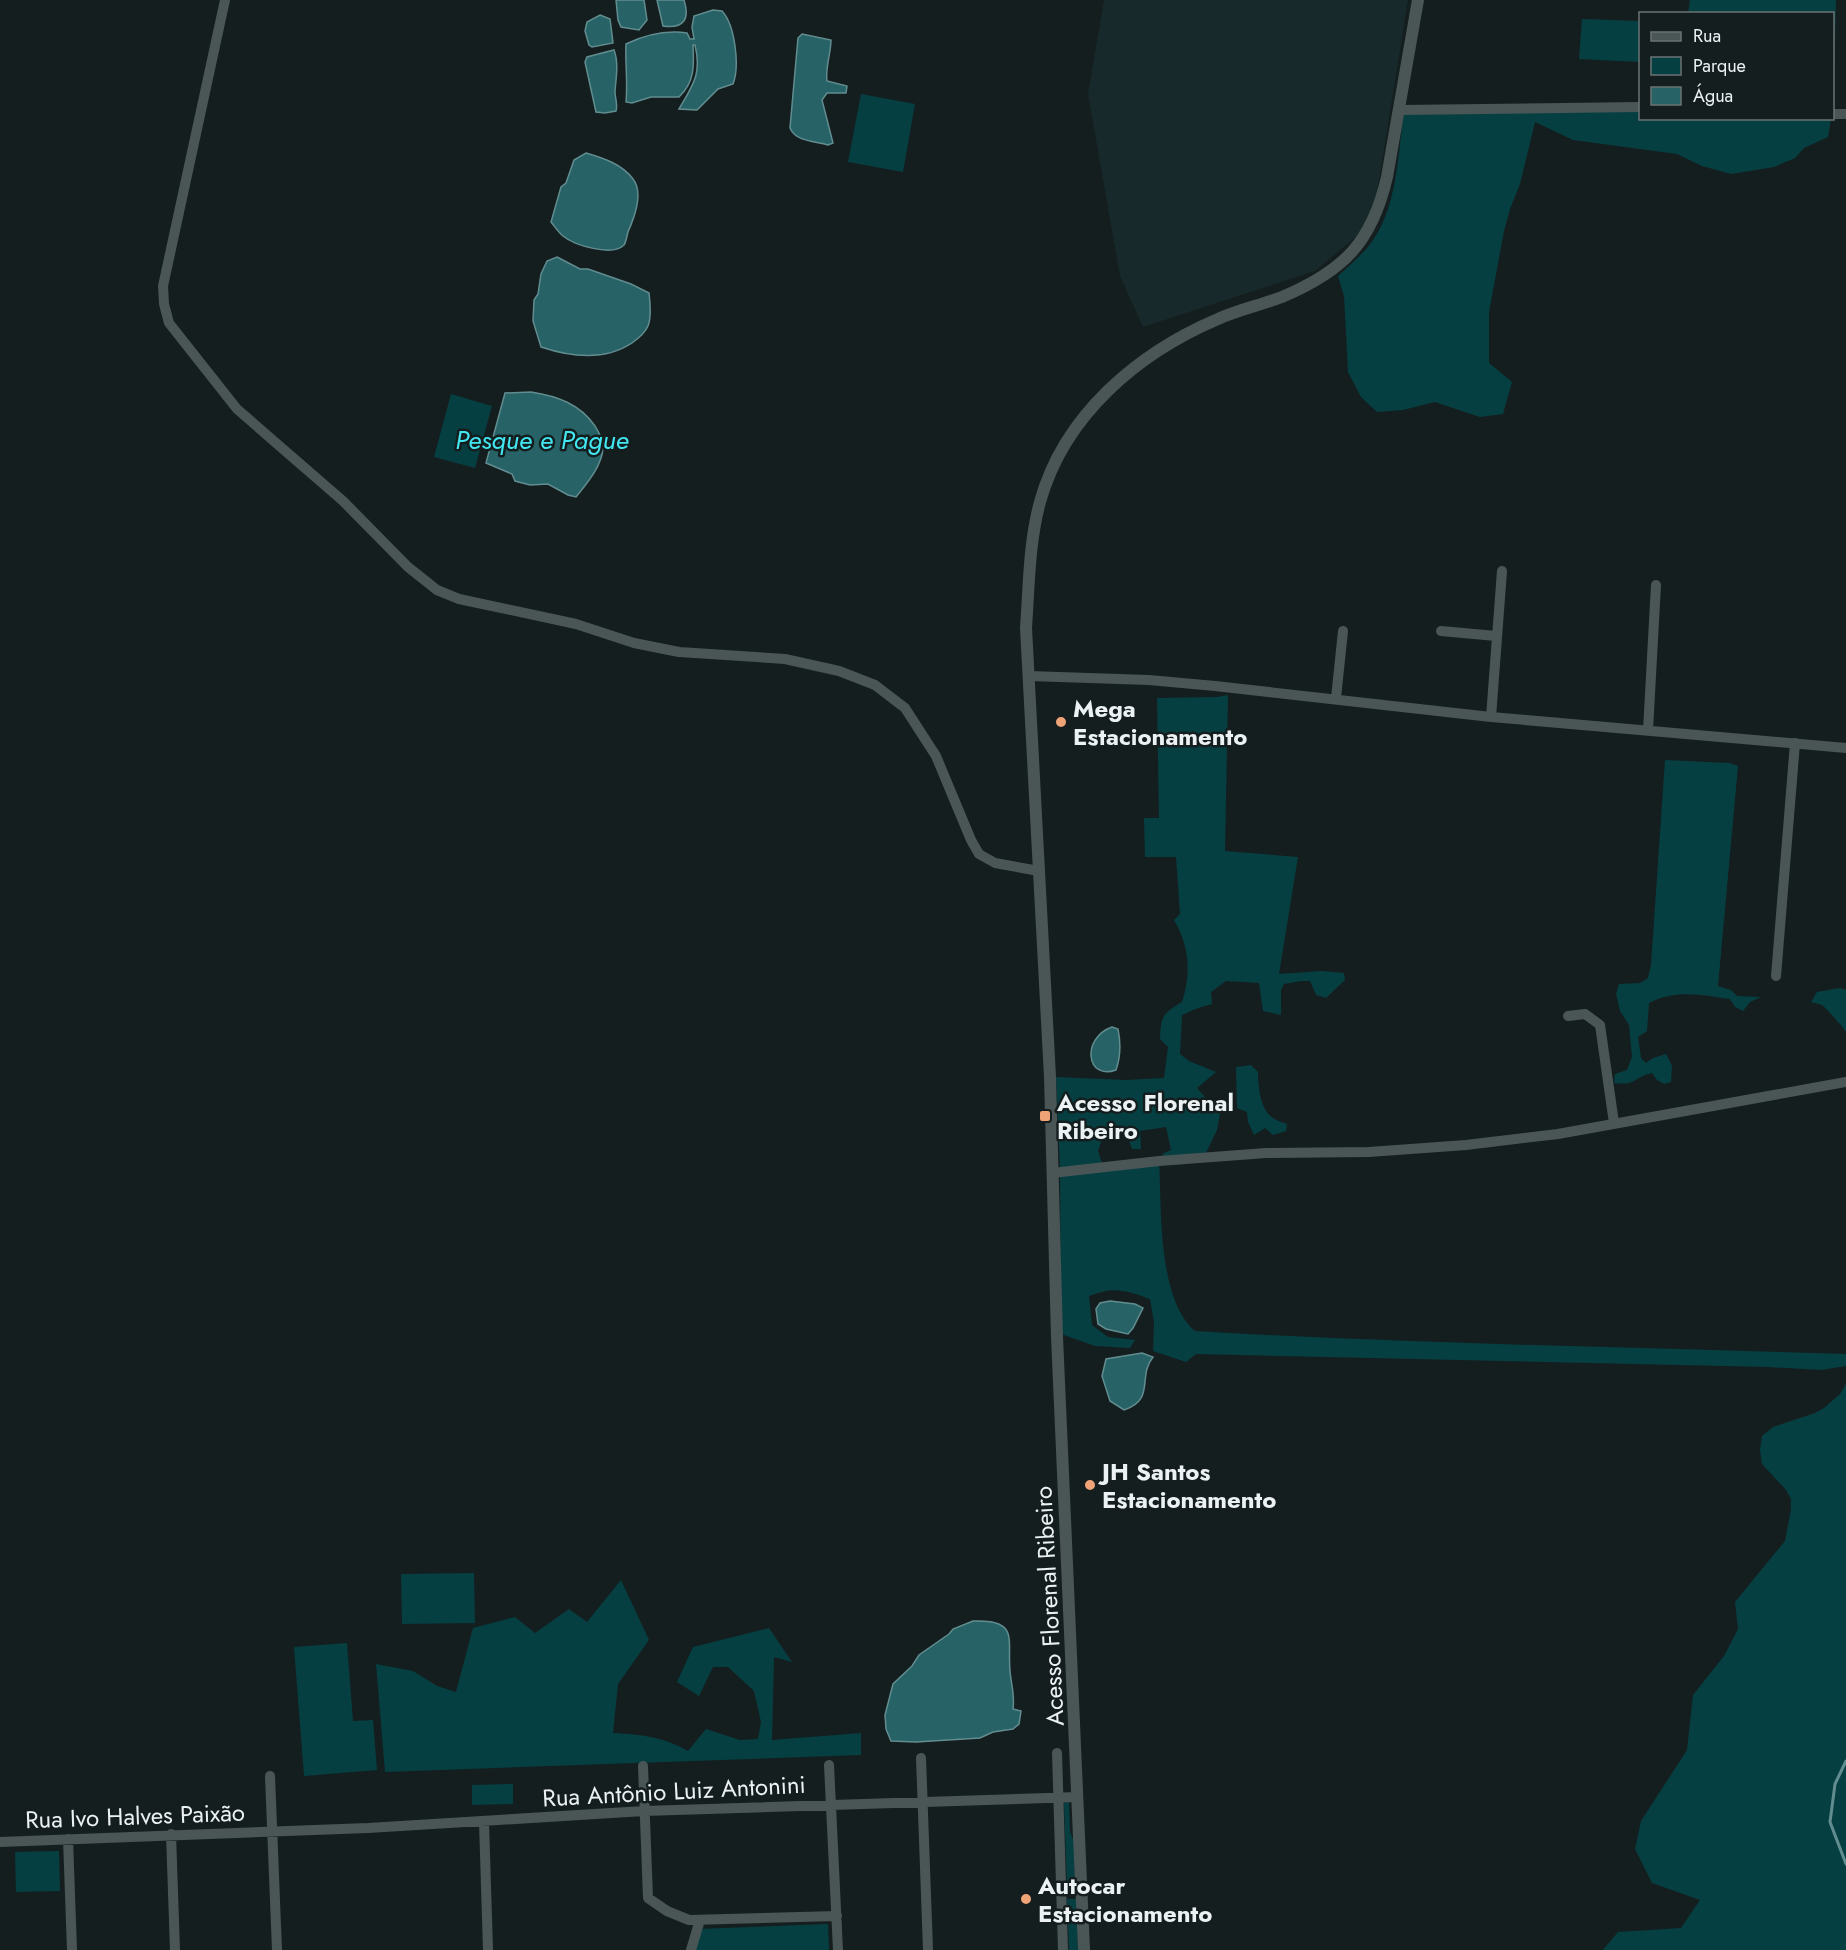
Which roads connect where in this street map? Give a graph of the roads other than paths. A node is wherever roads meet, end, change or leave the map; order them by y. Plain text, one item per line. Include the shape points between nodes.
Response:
1 (225, 0) edge
2 (1418, 0) edge
3 (1639, 107) edge
4 (1400, 110) junction
5 (1502, 571) dead end
6 (1656, 585) dead end
7 (1343, 631) dead end
8 (1442, 631) dead end
9 (1496, 636) junction
10 (1029, 676) junction
11 (1336, 698) junction
12 (1491, 717) junction
13 (1648, 730) junction
14 (1795, 743) junction
15 (1846, 748) edge
16 (1039, 871) junction
17 (1776, 976) dead end
18 (1568, 1016) dead end
19 (1846, 1082) edge
20 (1614, 1123) junction
21 (1052, 1173) junction
22 (1058, 1753) dead end
23 (921, 1758) dead end
24 (829, 1765) dead end
25 (643, 1766) dead end
26 (270, 1776) dead end
27 (1059, 1797) junction
28 (1078, 1797) junction
29 (922, 1802) junction
30 (831, 1805) junction
31 (644, 1811) junction
32 (484, 1822) junction
33 (272, 1832) junction
34 (171, 1834) junction
35 (68, 1839) junction
36 (0, 1842) edge
37 (837, 1916) junction
38 (700, 1920) junction
39 (72, 1950) edge
40 (175, 1950) edge
41 (277, 1950) edge
42 (488, 1950) edge
43 (691, 1950) edge
44 (838, 1950) edge
45 (928, 1950) edge
46 (1063, 1950) edge
47 (1084, 1950) edge

1 - 16 street via 163,286 169,323 237,409 437,590 459,599 576,624 634,643 679,652 785,659 839,671 875,685 904,708 936,756 979,854 995,863
2 - 4 street, Acesso Florenal Ribeiro
3 - 4 street
4 - 10 street, Acesso Florenal Ribeiro via 1382,200 1362,242 1331,271 1308,285 1218,318 1142,361 1105,393 1067,440 1040,502 1031,554 1026,628
5 - 9 street
6 - 13 street
7 - 11 street
8 - 9 street
9 - 12 street
10 - 11 street via 1149,680
10 - 16 street, Acesso Florenal Ribeiro
11 - 12 street
12 - 13 street
13 - 14 street
14 - 15 street
14 - 17 street
16 - 21 street, Acesso Florenal Ribeiro
18 - 20 street via 1585,1014 1600,1025
19 - 20 street
20 - 21 street via 1466,1145 1254,1154
21 - 28 street, Acesso Florenal Ribeiro
22 - 27 street, Acesso Florenal Ribeiro
23 - 29 street
24 - 30 street
25 - 31 street
26 - 33 street
27 - 28 street, Rua Antônio Luiz Antonini
27 - 29 street, Rua Antônio Luiz Antonini
27 - 46 street, Acesso Florenal Ribeiro
28 - 47 street, Acesso Florenal Ribeiro
29 - 30 street, Rua Antônio Luiz Antonini
29 - 45 street
30 - 31 street, Rua Antônio Luiz Antonini
30 - 37 street
31 - 32 street, Rua Antônio Luiz Antonini
31 - 38 street via 648,1898 667,1911
32 - 33 street, Rua Antônio Luiz Antonini
32 - 42 street
33 - 34 street, Rua Ivo Halves Paixão
33 - 41 street
34 - 35 street, Rua Ivo Halves Paixão
34 - 40 street
35 - 36 street, Rua Ivo Halves Paixão
35 - 39 street
37 - 38 street
37 - 44 street
38 - 43 street

